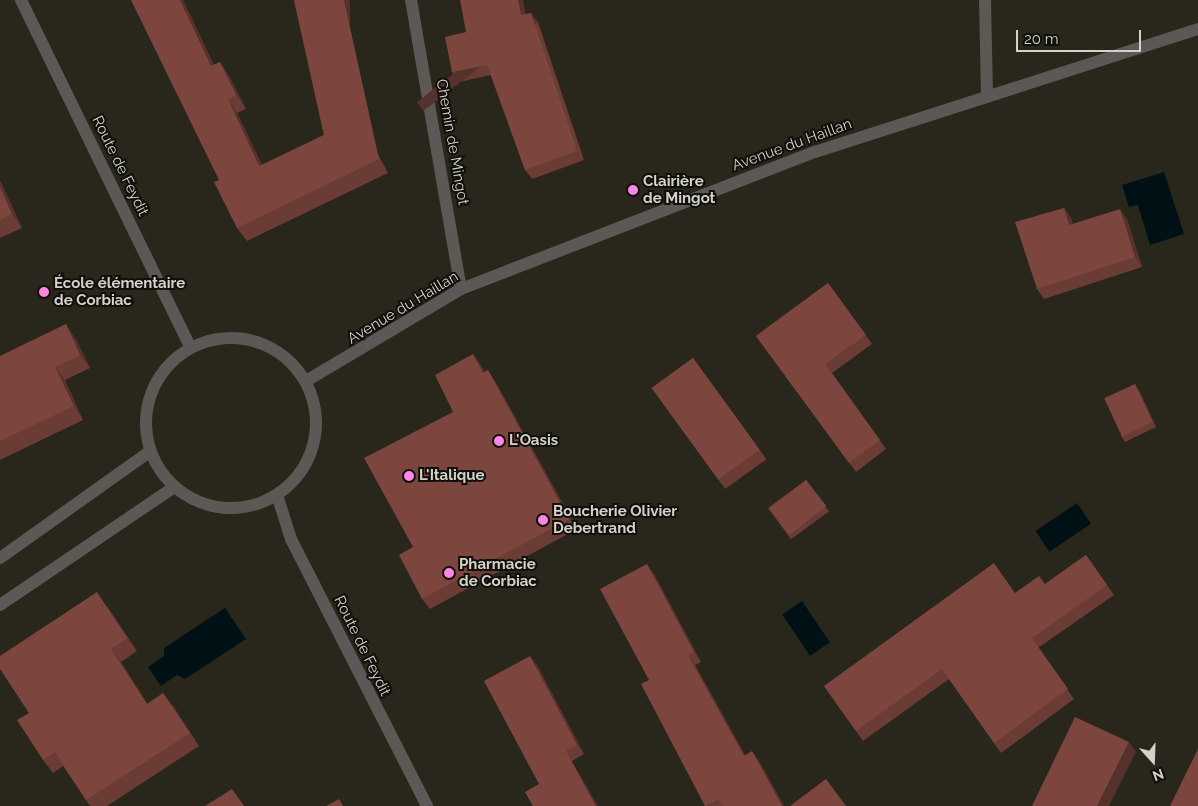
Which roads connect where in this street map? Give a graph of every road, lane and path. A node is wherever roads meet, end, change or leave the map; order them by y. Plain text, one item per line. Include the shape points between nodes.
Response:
1 (21, 0) edge
2 (410, 0) edge
3 (985, 0) edge
4 (1198, 29) edge
5 (987, 94) junction
6 (461, 289) junction
7 (190, 347) junction
8 (306, 381) junction
9 (150, 452) junction
10 (174, 487) junction
11 (277, 495) junction
12 (0, 558) edge
13 (0, 605) edge
14 (427, 806) edge

1 - 7 street, Route de Feydit
2 - 6 street, Chemin de Mingot
3 - 5 street
4 - 5 street, Avenue du Haillan
5 - 6 street, Avenue du Haillan via 815,152
6 - 8 street, Avenue du Haillan
7 - 8 street via 222,338 255,341 284,356
7 - 9 street via 166,366 150,393 145,422
8 - 11 street via 314,401 314,444 301,473
9 - 10 street
9 - 12 street
10 - 11 street via 215,506 243,508
10 - 13 street
11 - 14 street, Route de Feydit via 291,539

